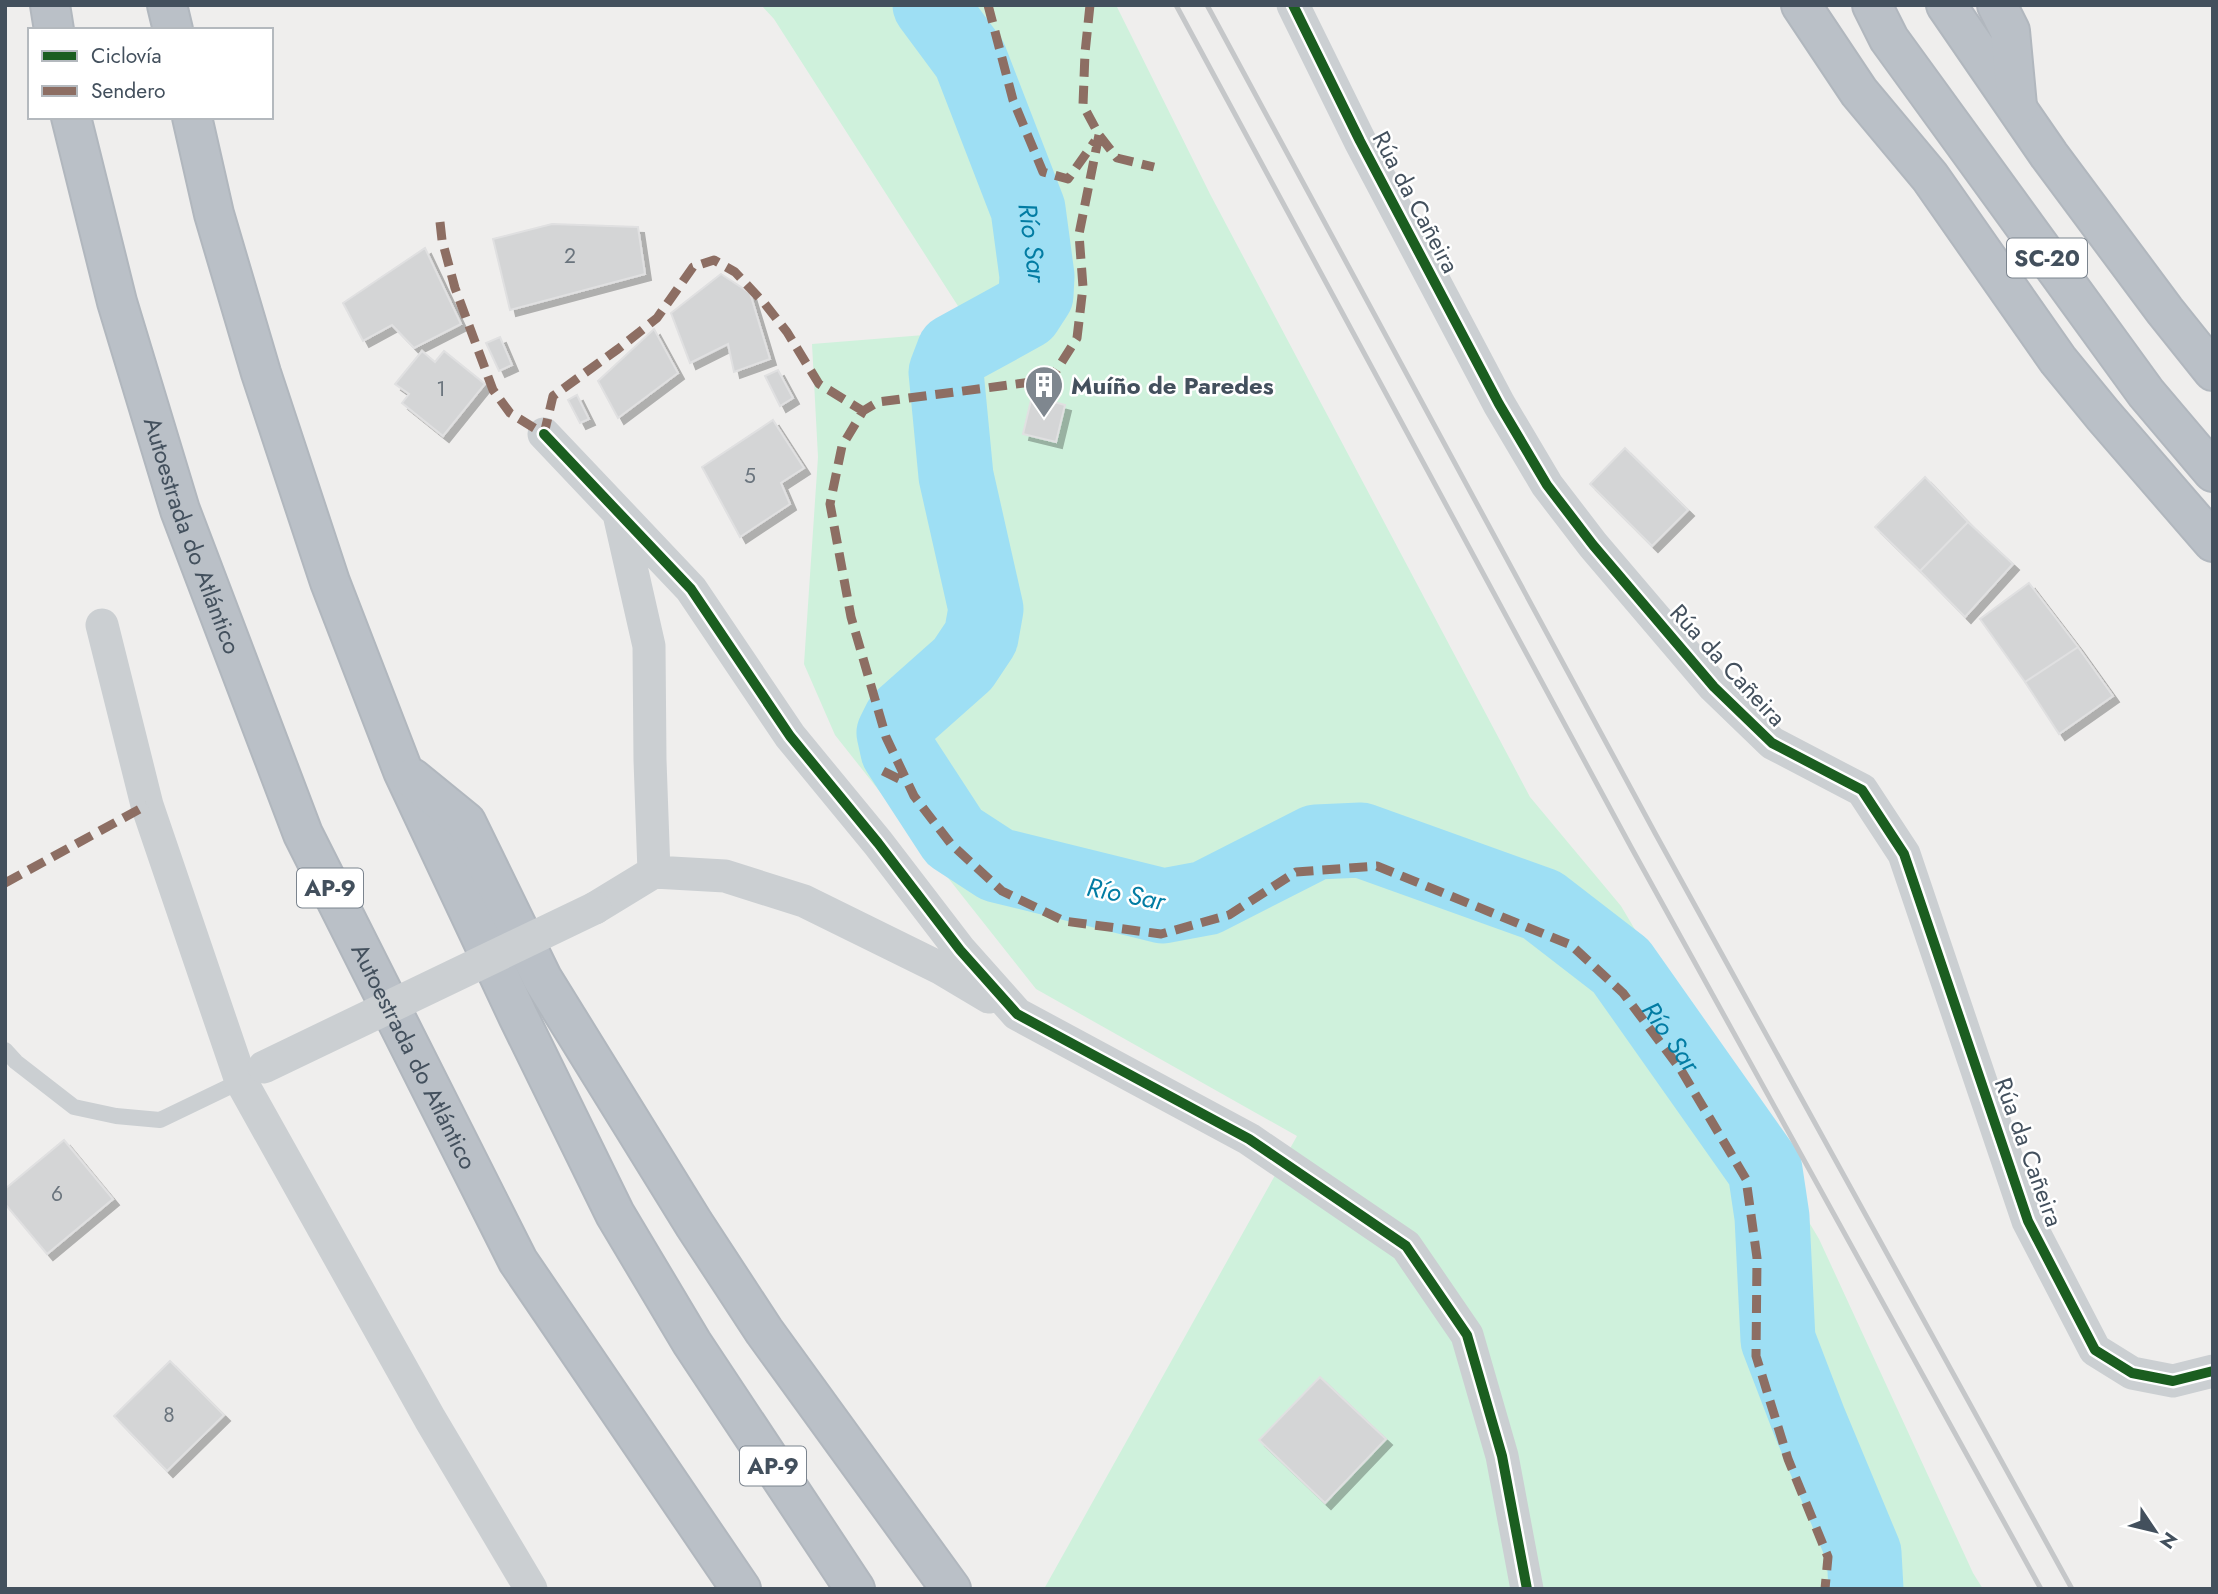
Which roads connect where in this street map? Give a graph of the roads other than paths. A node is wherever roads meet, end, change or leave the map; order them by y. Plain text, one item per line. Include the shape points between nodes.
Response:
1 (50, 5) edge
2 (167, 5) edge
3 (1293, 5) edge
4 (1801, 5) edge
5 (1947, 5) edge
6 (1997, 5) edge
7 (1880, 22) edge
8 (54, 28) edge
9 (173, 28) edge
10 (2017, 108) junction
11 (71, 119) edge
12 (192, 119) edge
13 (1930, 177) junction
14 (2213, 371) edge
15 (544, 434) dead end
16 (2213, 472) edge
17 (618, 512) junction
18 (2213, 542) edge
19 (102, 625) dead end
20 (404, 771) junction
21 (654, 872) junction
22 (1017, 1014) junction
23 (5, 1050) edge
24 (252, 1074) junction
25 (2213, 1371) edge
26 (531, 1589) edge
27 (741, 1589) edge
28 (855, 1589) edge
29 (951, 1589) edge
30 (1527, 1589) edge

1 - 8 highway
2 - 9 highway
3 - 25 street, Rúa da Cañeira via 1473,356 1547,485 1592,545 1714,687 1772,743 1862,790 1904,853 2028,1221 2095,1350 2132,1373 2173,1381
4 - 13 highway via 1859,92
5 - 10 highway, SC-20
6 - 10 highway via 2010,31
7 - 13 highway
7 - 16 highway, SC-20 via 2146,394
10 - 14 highway, SC-20
11 - 27 highway, Autoestrada do Atlántico / AP-9 via 117,302 180,510 303,834 519,1261
12 - 20 highway, AP-9 via 214,214 266,387 330,582
13 - 18 highway, SC-20 via 2058,360
15 - 17 street
17 - 21 street via 649,646
17 - 22 street via 691,589 790,736 960,950
19 - 24 street via 148,805
20 - 28 highway, AP-9 via 615,1214 692,1343
20 - 29 highway via 466,822 542,978 694,1224 764,1331
21 - 22 street via 724,876 804,901 942,970
21 - 24 street, bridge via 595,908
22 - 30 street via 1249,1139 1406,1247 1467,1335 1502,1457
23 - 24 lane via 74,1107 116,1116 160,1120
24 - 26 street via 429,1419

